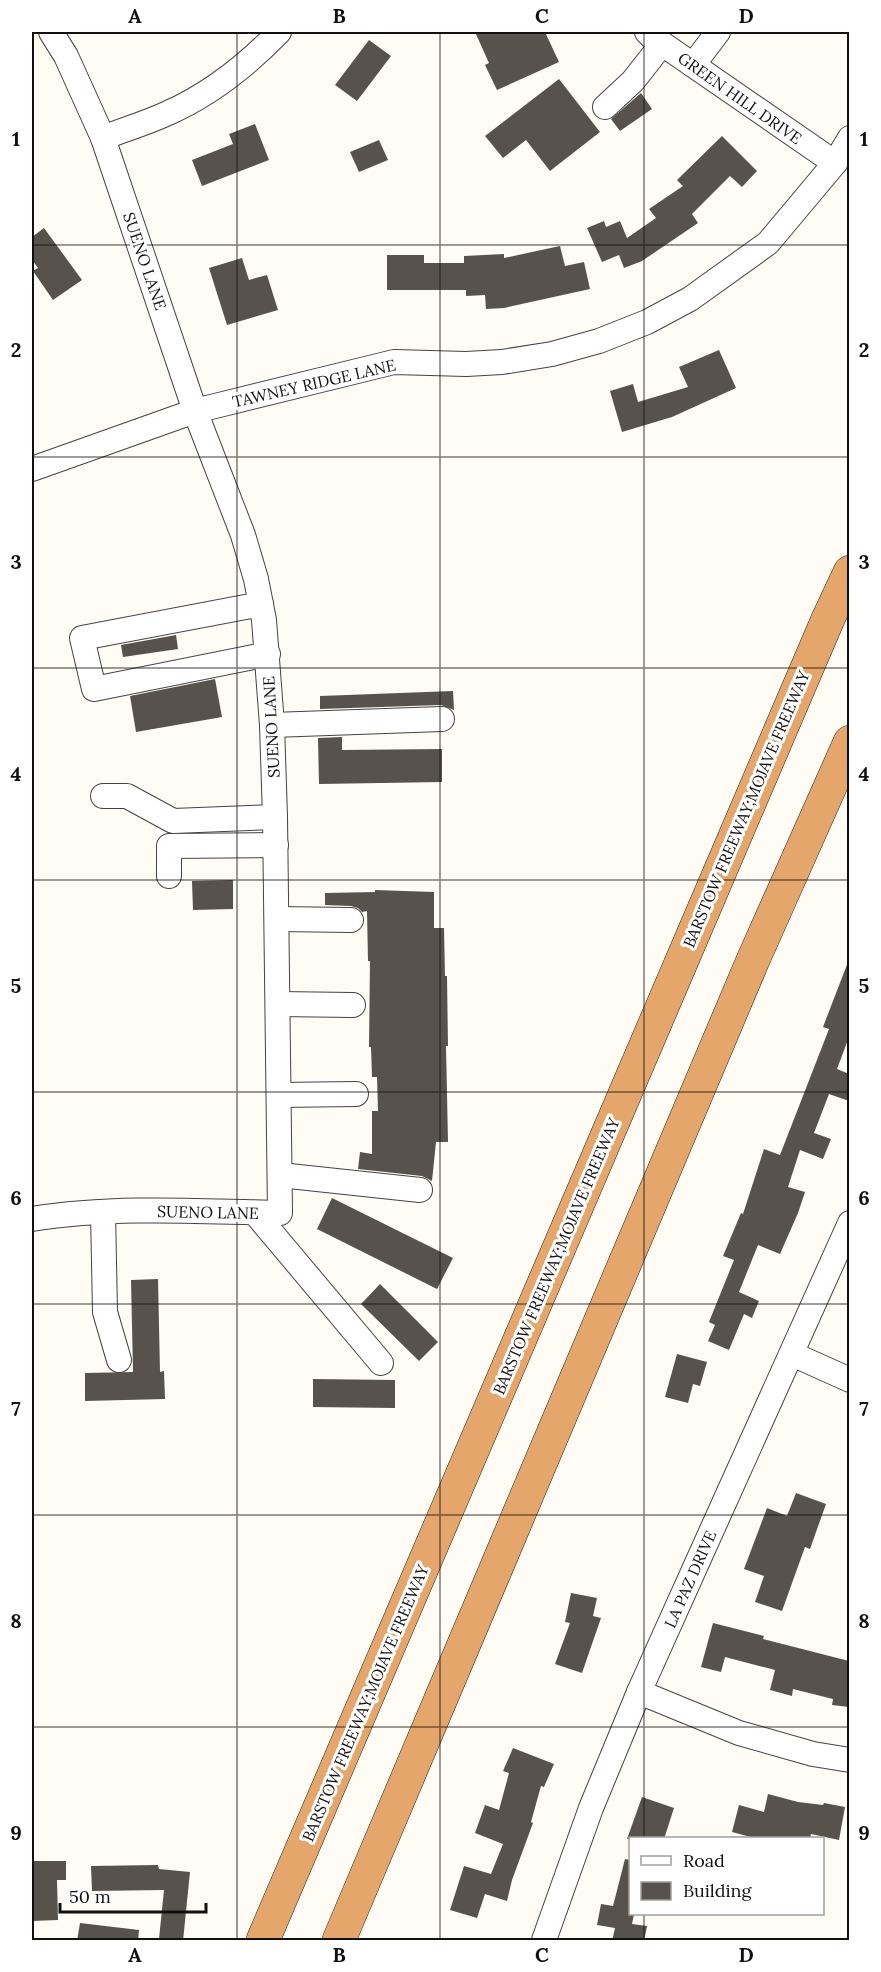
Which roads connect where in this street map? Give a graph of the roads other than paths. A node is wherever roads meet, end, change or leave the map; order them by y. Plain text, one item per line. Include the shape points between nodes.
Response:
1 (51, 32) edge
2 (279, 32) edge
3 (718, 32) edge
4 (654, 38) edge
5 (693, 65) junction
6 (605, 107) dead end
7 (103, 138) junction
8 (849, 138) edge
9 (835, 163) junction
10 (195, 411) junction
11 (32, 469) edge
12 (849, 572) edge
13 (261, 604) junction
14 (268, 654) junction
15 (442, 718) dead end
16 (272, 725) junction
17 (849, 742) edge
18 (103, 796) dead end
19 (275, 817) junction
20 (276, 845) junction
21 (169, 876) dead end
22 (277, 919) junction
23 (351, 920) dead end
24 (278, 1004) junction
25 (353, 1005) dead end
26 (356, 1094) dead end
27 (279, 1095) junction
28 (280, 1175) junction
29 (420, 1190) dead end
30 (103, 1212) junction
31 (255, 1212) junction
32 (32, 1219) edge
33 (849, 1223) edge
34 (792, 1353) junction
35 (119, 1360) dead end
36 (381, 1362) dead end
37 (849, 1380) edge
38 (639, 1692) junction
39 (849, 1760) edge
40 (263, 1941) edge
41 (339, 1941) edge
42 (544, 1941) edge

1 - 7 street, SUENO LANE
2 - 7 street via 226,80 169,113
3 - 5 street
4 - 5 street, GREEN HILL DRIVE
4 - 6 street via 644,69
5 - 9 street, GREEN HILL DRIVE
7 - 10 street, SUENO LANE
8 - 9 street, TAWNEY RIDGE LANE
9 - 10 street, TAWNEY RIDGE LANE via 768,243 690,299 647,322 552,354 466,364 394,362
10 - 11 street, TAWNEY RIDGE LANE
10 - 13 street, SUENO LANE via 243,535
12 - 40 highway, BARSTOW FREEWAY;MOJAVE FREEWAY
13 - 14 street, SUENO LANE
13 - 14 street via 82,638 94,689
14 - 16 street, SUENO LANE
15 - 16 street
16 - 19 street, SUENO LANE
17 - 41 highway via 753,960
18 - 19 street via 127,796 172,821
19 - 20 street, SUENO LANE
20 - 21 street via 169,846
20 - 22 street, SUENO LANE
22 - 23 street
22 - 24 street, SUENO LANE
24 - 25 street
24 - 27 street, SUENO LANE
26 - 27 street
27 - 28 street, SUENO LANE
28 - 29 street
28 - 31 street, SUENO LANE via 280,1213
30 - 31 street, SUENO LANE
30 - 32 street, SUENO LANE
30 - 35 street via 105,1312
31 - 36 street
33 - 34 street, LA PAZ DRIVE
34 - 37 street
34 - 38 street, LA PAZ DRIVE
38 - 39 street via 739,1733
38 - 42 street, LA PAZ DRIVE via 591,1808

